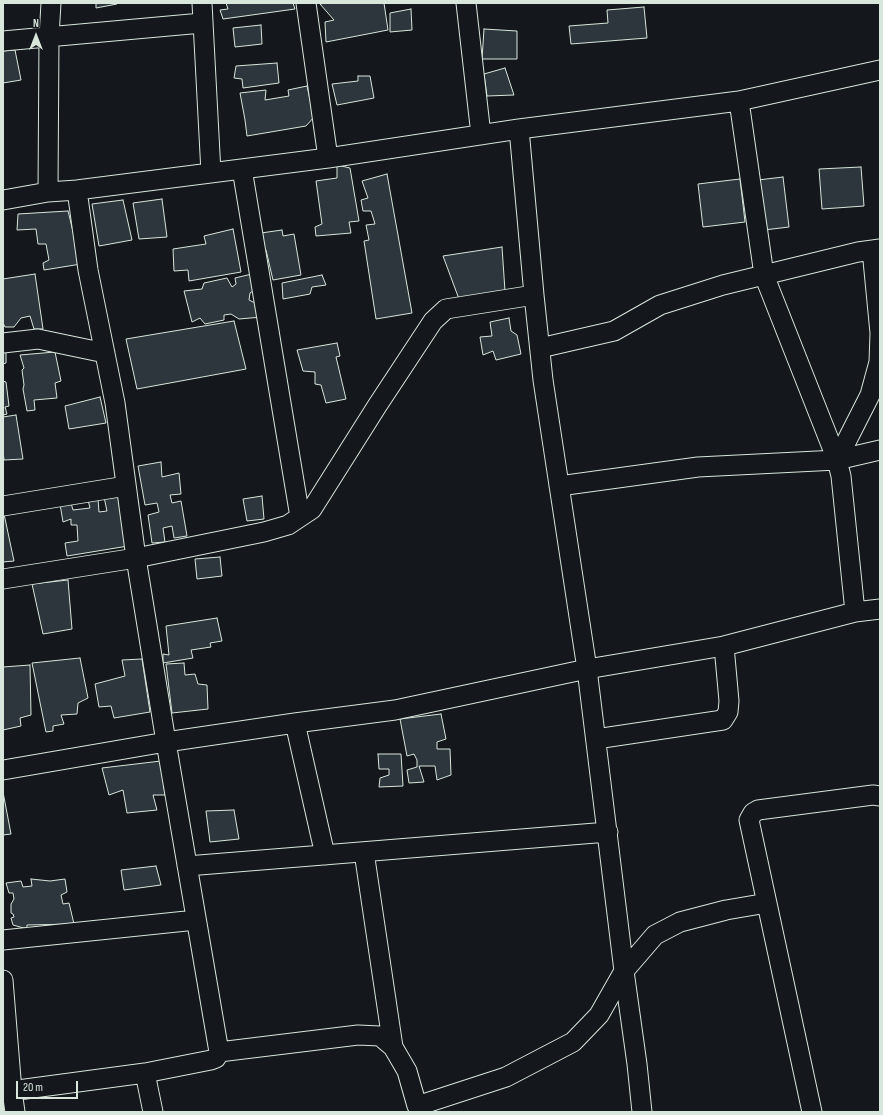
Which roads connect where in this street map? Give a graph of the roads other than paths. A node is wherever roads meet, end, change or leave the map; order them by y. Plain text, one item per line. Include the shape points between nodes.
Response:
1 (51, 3) edge
2 (202, 3) edge
3 (306, 3) edge
4 (466, 3) edge
5 (202, 24) junction
6 (49, 36) junction
7 (3, 41) edge
8 (880, 70) edge
9 (739, 101) junction
10 (519, 129) junction
11 (481, 135) junction
12 (328, 158) junction
13 (242, 169) junction
14 (211, 173) junction
15 (77, 190) junction
16 (48, 192) junction
17 (3, 200) edge
18 (876, 249) edge
19 (764, 276) junction
20 (534, 295) junction
21 (3, 343) edge
22 (540, 348) junction
23 (105, 353) junction
24 (880, 362) edge
25 (880, 450) edge
26 (837, 460) junction
27 (126, 486) junction
28 (559, 486) junction
29 (3, 506) edge
30 (300, 517) junction
31 (136, 558) junction
32 (3, 579) edge
33 (880, 608) edge
34 (855, 612) junction
35 (724, 646) junction
36 (587, 669) junction
37 (295, 722) junction
38 (596, 739) junction
39 (166, 742) junction
40 (3, 770) edge
41 (880, 796) edge
42 (608, 832) junction
43 (364, 852) junction
44 (325, 855) junction
45 (187, 866) junction
46 (767, 903) junction
47 (196, 920) junction
48 (3, 940) edge
49 (624, 971) junction
50 (3, 980) edge
51 (393, 1047) junction
52 (220, 1052) junction
53 (145, 1073) junction
54 (8, 1091) edge
55 (417, 1109) edge
56 (15, 1112) edge
57 (153, 1112) edge
58 (642, 1112) edge
59 (812, 1112) edge

1 - 6 street
2 - 5 street
3 - 12 street
4 - 11 street
5 - 6 street
5 - 14 street
6 - 7 street
6 - 16 street
8 - 9 street
9 - 10 street
9 - 19 street
10 - 11 street
10 - 20 street
11 - 12 street
12 - 13 street
13 - 14 street
13 - 30 street
14 - 15 street
15 - 16 street
15 - 23 street via 88,270
16 - 17 street
18 - 19 street
18 - 24 street
19 - 22 street via 660,305 614,331
19 - 26 street
20 - 22 street
20 - 30 street via 446,310 433,321 312,509
21 - 23 street via 38,339
22 - 28 street
23 - 27 street via 115,403
24 - 26 street via 870,395
25 - 26 street
26 - 28 street via 698,467
26 - 34 street via 841,476
27 - 29 street
27 - 31 street
28 - 36 street
30 - 31 street via 288,525 264,532
31 - 32 street
31 - 39 street
33 - 34 street
34 - 35 street
35 - 36 street
35 - 38 street via 729,701 728,712 723,720
36 - 37 street via 395,710
36 - 38 street
37 - 39 street
37 - 44 street
38 - 42 street
39 - 40 street
39 - 45 street
41 - 46 street via 758,810 753,813 749,820
42 - 43 street
42 - 49 street
43 - 44 street
43 - 51 street
44 - 45 street
45 - 47 street
46 - 49 street via 680,922 655,935
46 - 59 street
47 - 48 street
47 - 52 street
49 - 55 street via 599,1015 573,1042 506,1077
49 - 58 street
50 - 54 street
51 - 52 street via 380,1036 358,1035
51 - 55 street via 407,1071
52 - 53 street via 211,1060
53 - 54 street
53 - 57 street
54 - 56 street

